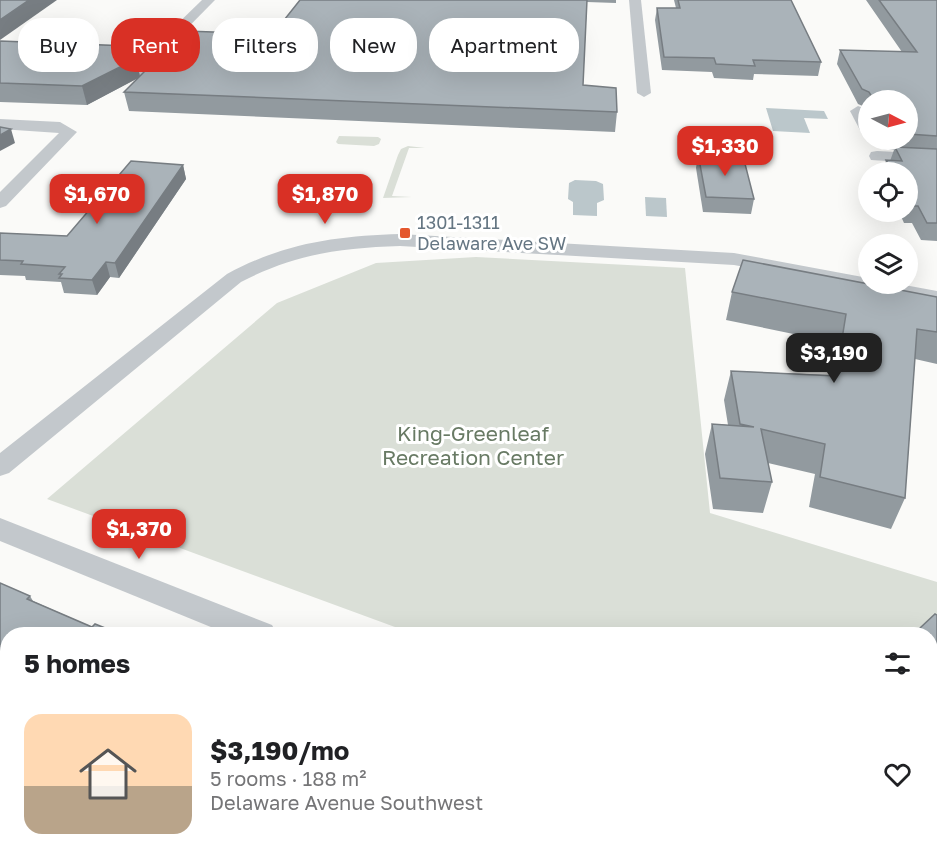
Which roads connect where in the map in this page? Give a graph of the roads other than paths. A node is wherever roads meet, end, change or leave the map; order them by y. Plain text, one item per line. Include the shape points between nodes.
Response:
1 (209, 0) edge
2 (635, 0) edge
3 (191, 18) edge
4 (644, 93) dead end
5 (0, 124) edge
6 (877, 150) edge
7 (937, 159) edge
8 (0, 202) edge
9 (937, 297) edge
10 (0, 467) edge
11 (0, 529) edge
12 (244, 627) edge

1 - 3 street
2 - 4 street
5 - 8 street via 54,127 69,132
6 - 7 street
9 - 10 street via 734,259 400,240 328,244 278,257 228,282
11 - 12 street

